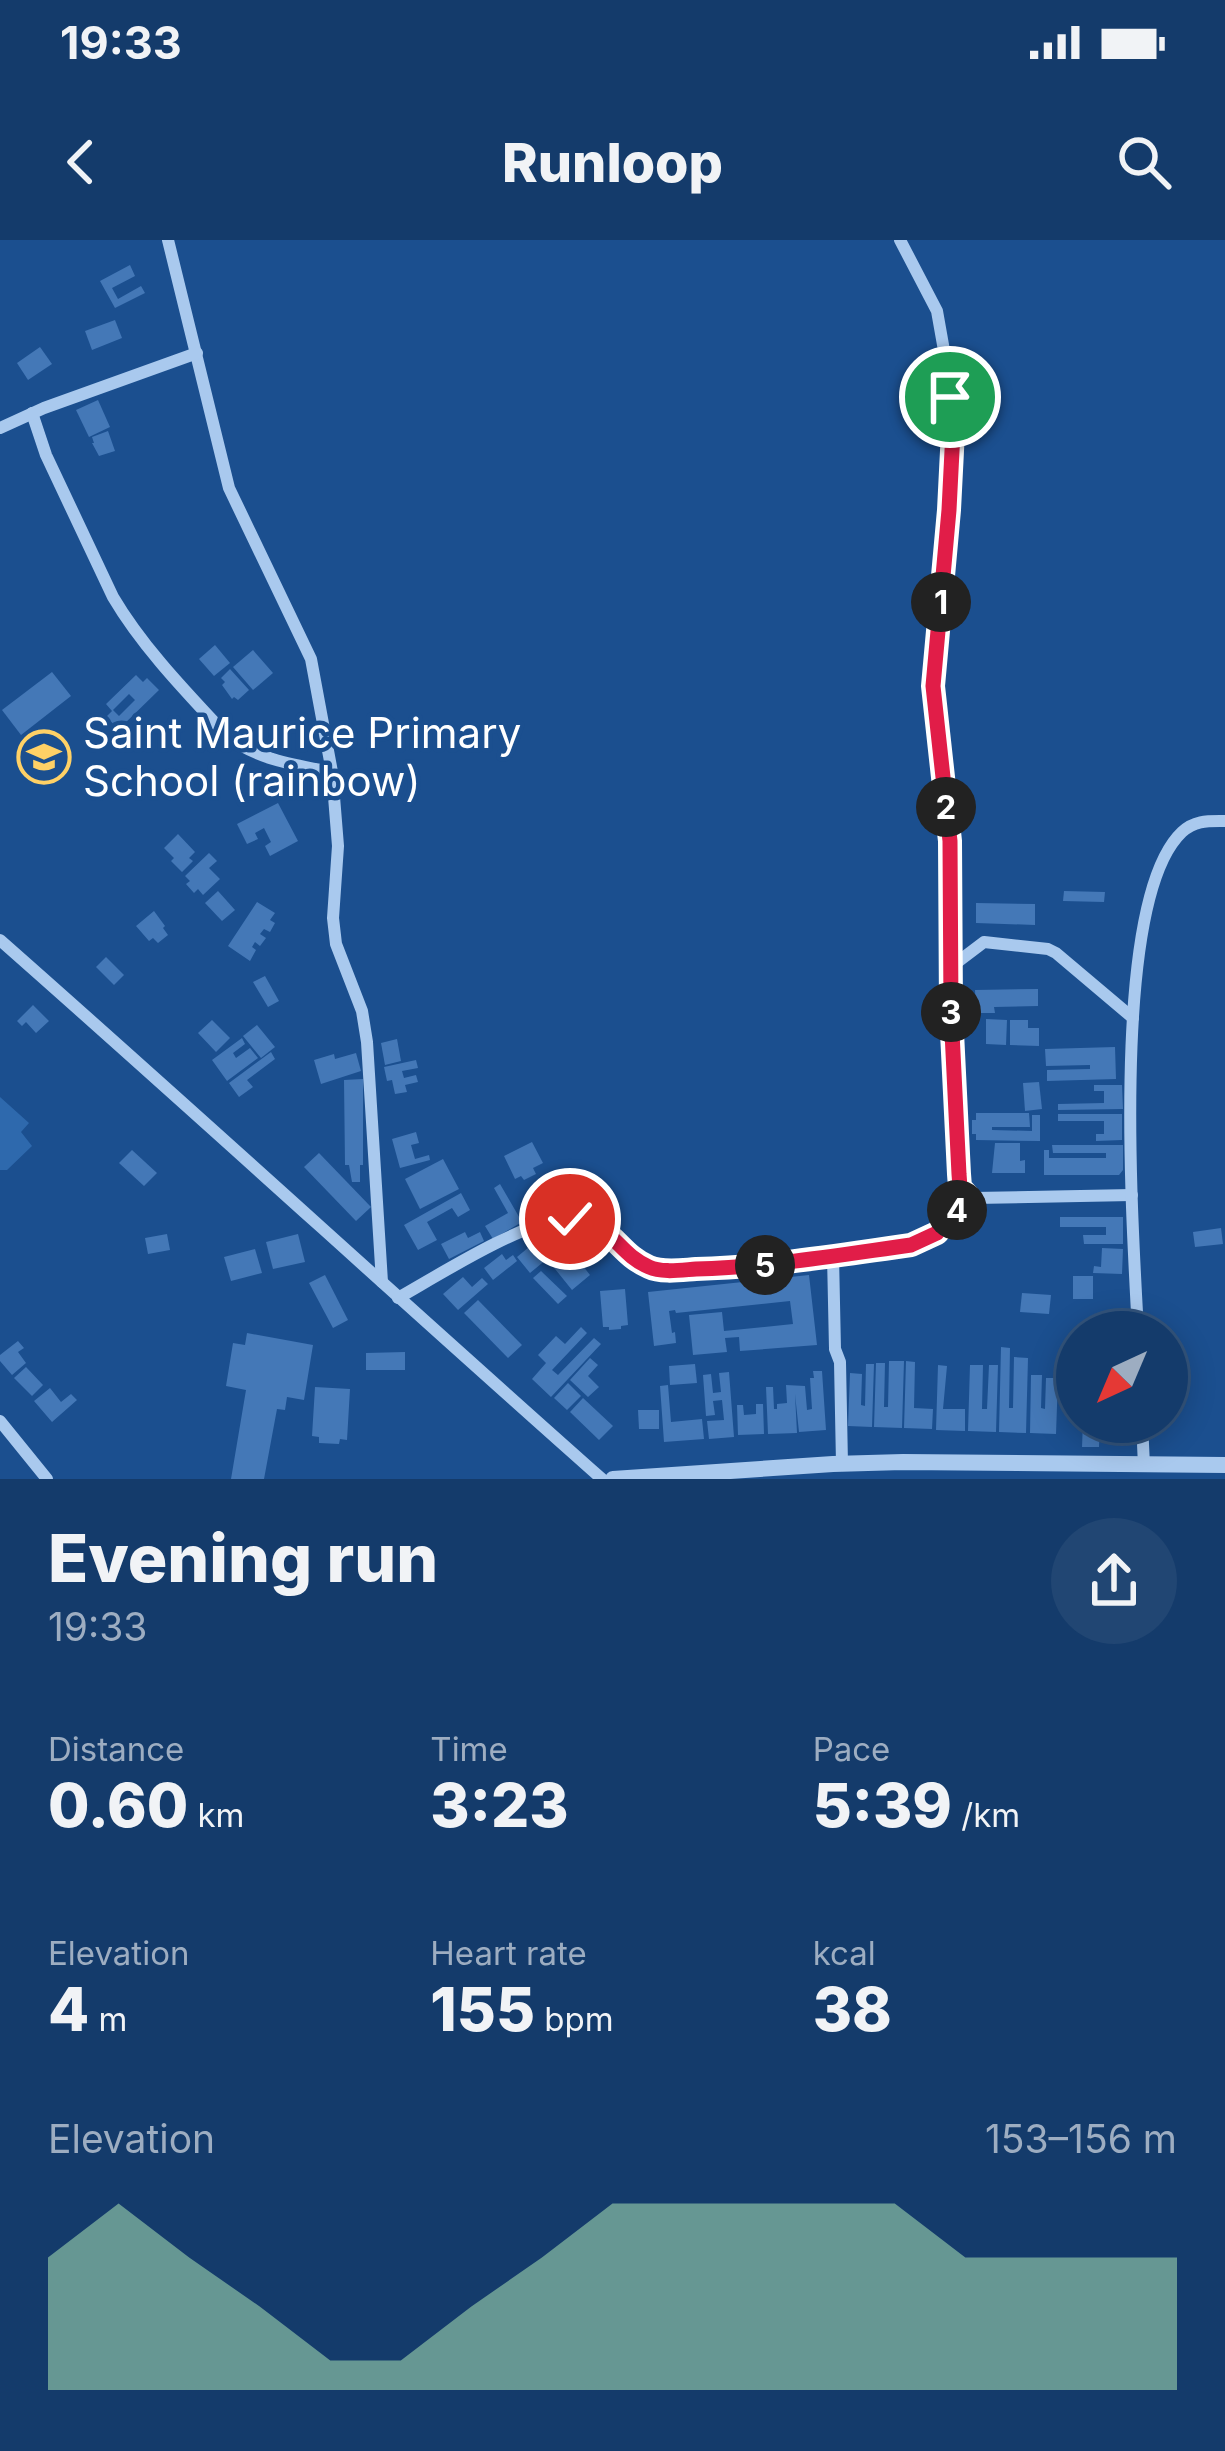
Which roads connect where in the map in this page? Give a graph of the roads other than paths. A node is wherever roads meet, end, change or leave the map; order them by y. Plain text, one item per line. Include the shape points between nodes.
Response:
1 (168, 240) edge
2 (900, 240) edge
3 (196, 353) junction
4 (32, 413) junction
5 (0, 428) edge
6 (332, 772) junction
7 (1225, 821) edge
8 (0, 940) edge
9 (951, 967) junction
10 (1133, 1018) junction
11 (968, 1196) junction
12 (1132, 1196) junction
13 (833, 1256) junction
14 (382, 1282) junction
15 (398, 1298) junction
16 (1137, 1311) edge
17 (0, 1421) edge
18 (1143, 1443) edge
19 (1225, 1465) edge
20 (1144, 1466) junction
21 (836, 1469) edge
22 (46, 1479) edge
23 (602, 1479) edge
24 (613, 1479) edge

1 - 3 street
2 - 9 street via 937,311 953,431 933,686 950,841
3 - 4 street
3 - 6 street via 229,488 311,659
4 - 5 street
4 - 6 street via 122,614 173,676 239,745
6 - 14 street via 333,918 368,1042
7 - 10 street via 1198,822 1167,850 1146,910
8 - 14 street
9 - 10 street via 984,942 1048,949
9 - 11 street via 960,1187
10 - 12 street
11 - 12 street
11 - 13 street via 925,1240
12 - 16 street
13 - 15 street via 660,1270 605,1230 558,1220
13 - 21 street
14 - 15 street
15 - 23 street
17 - 22 street
18 - 20 street
19 - 20 street
20 - 21 street via 903,1462
21 - 24 street

